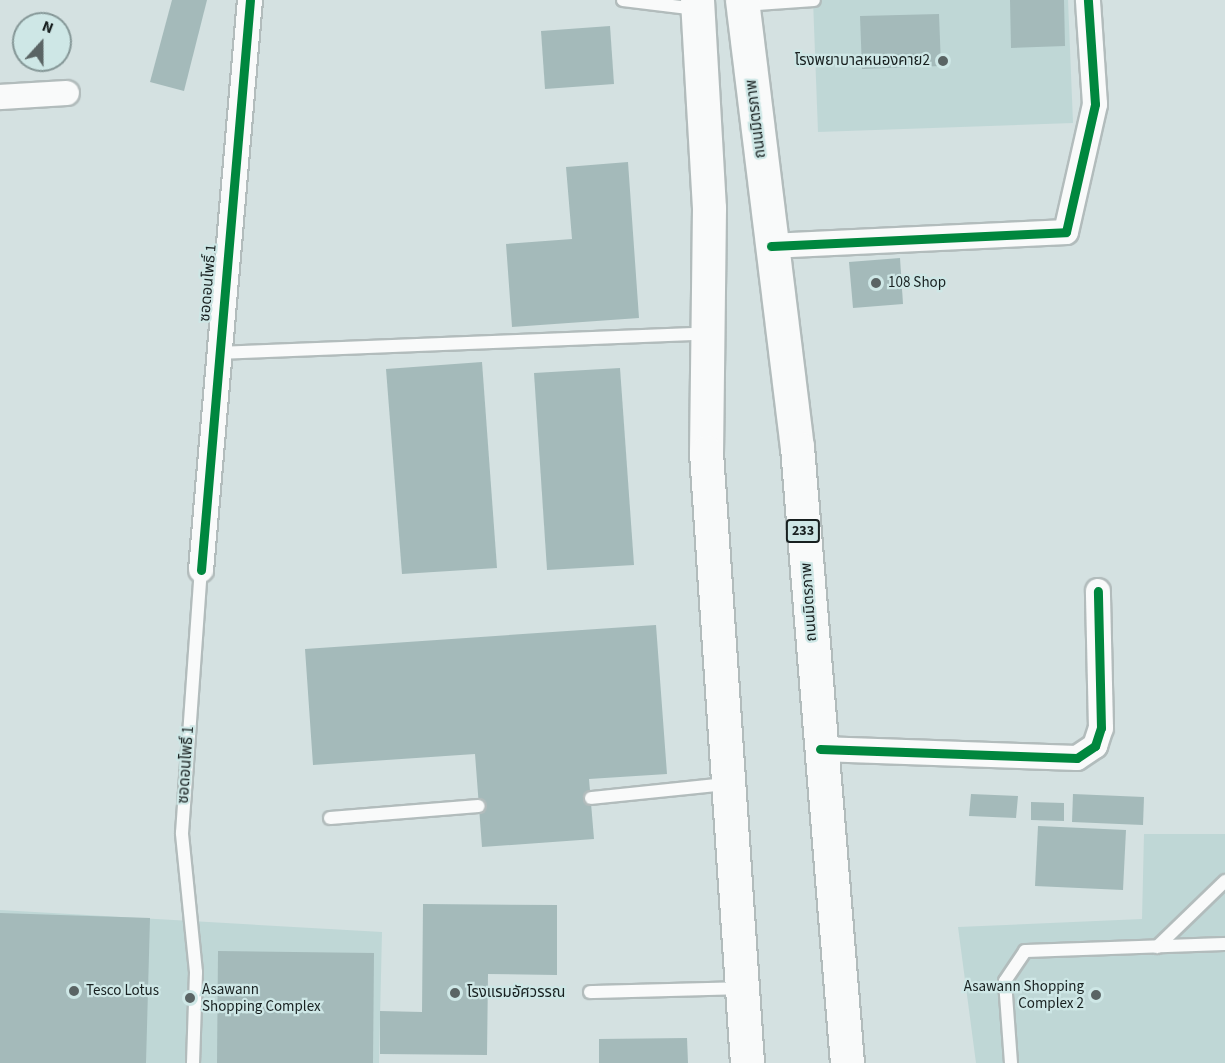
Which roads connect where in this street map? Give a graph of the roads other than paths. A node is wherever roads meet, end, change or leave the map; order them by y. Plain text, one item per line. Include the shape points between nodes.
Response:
1 (250, 0) edge
2 (622, 0) edge
3 (814, 0) edge
4 (1088, 0) edge
5 (742, 3) edge
6 (697, 5) edge
7 (67, 93) dead end
8 (0, 97) edge
9 (771, 246) junction
10 (708, 333) junction
11 (217, 353) junction
12 (201, 570) joint
13 (1098, 591) dead end
14 (820, 749) junction
15 (727, 784) junction
16 (591, 798) dead end
17 (479, 806) dead end
18 (330, 818) dead end
19 (1225, 881) edge
20 (1225, 944) edge
21 (1157, 947) junction
22 (741, 988) junction
23 (590, 992) dead end
24 (193, 1063) edge
25 (747, 1063) edge
26 (847, 1063) edge
27 (1011, 1063) edge

1 - 11 street, ซอดอนโพธิ์ 1
2 - 6 lane
3 - 5 lane
4 - 9 street via 1095,104 1066,232
5 - 6 main road
5 - 9 main road, ถนนมิตรภาพ / 233
6 - 10 main road via 709,208
7 - 8 street
9 - 14 main road, ถนนมิตรภาพ / 233 via 797,447
10 - 11 lane
10 - 15 main road via 706,452
11 - 12 street, ซอดอนโพธิ์ 1
12 - 24 lane, ซอดอนโพธิ์ 1 via 182,833 196,972
13 - 14 street via 1101,728 1095,746 1077,758
14 - 26 main road, ถนนมิตรภาพ / 233
15 - 16 lane
15 - 22 main road
17 - 18 lane
19 - 21 lane
20 - 21 lane
21 - 27 lane via 1025,951 1005,981
22 - 23 lane
22 - 25 main road

